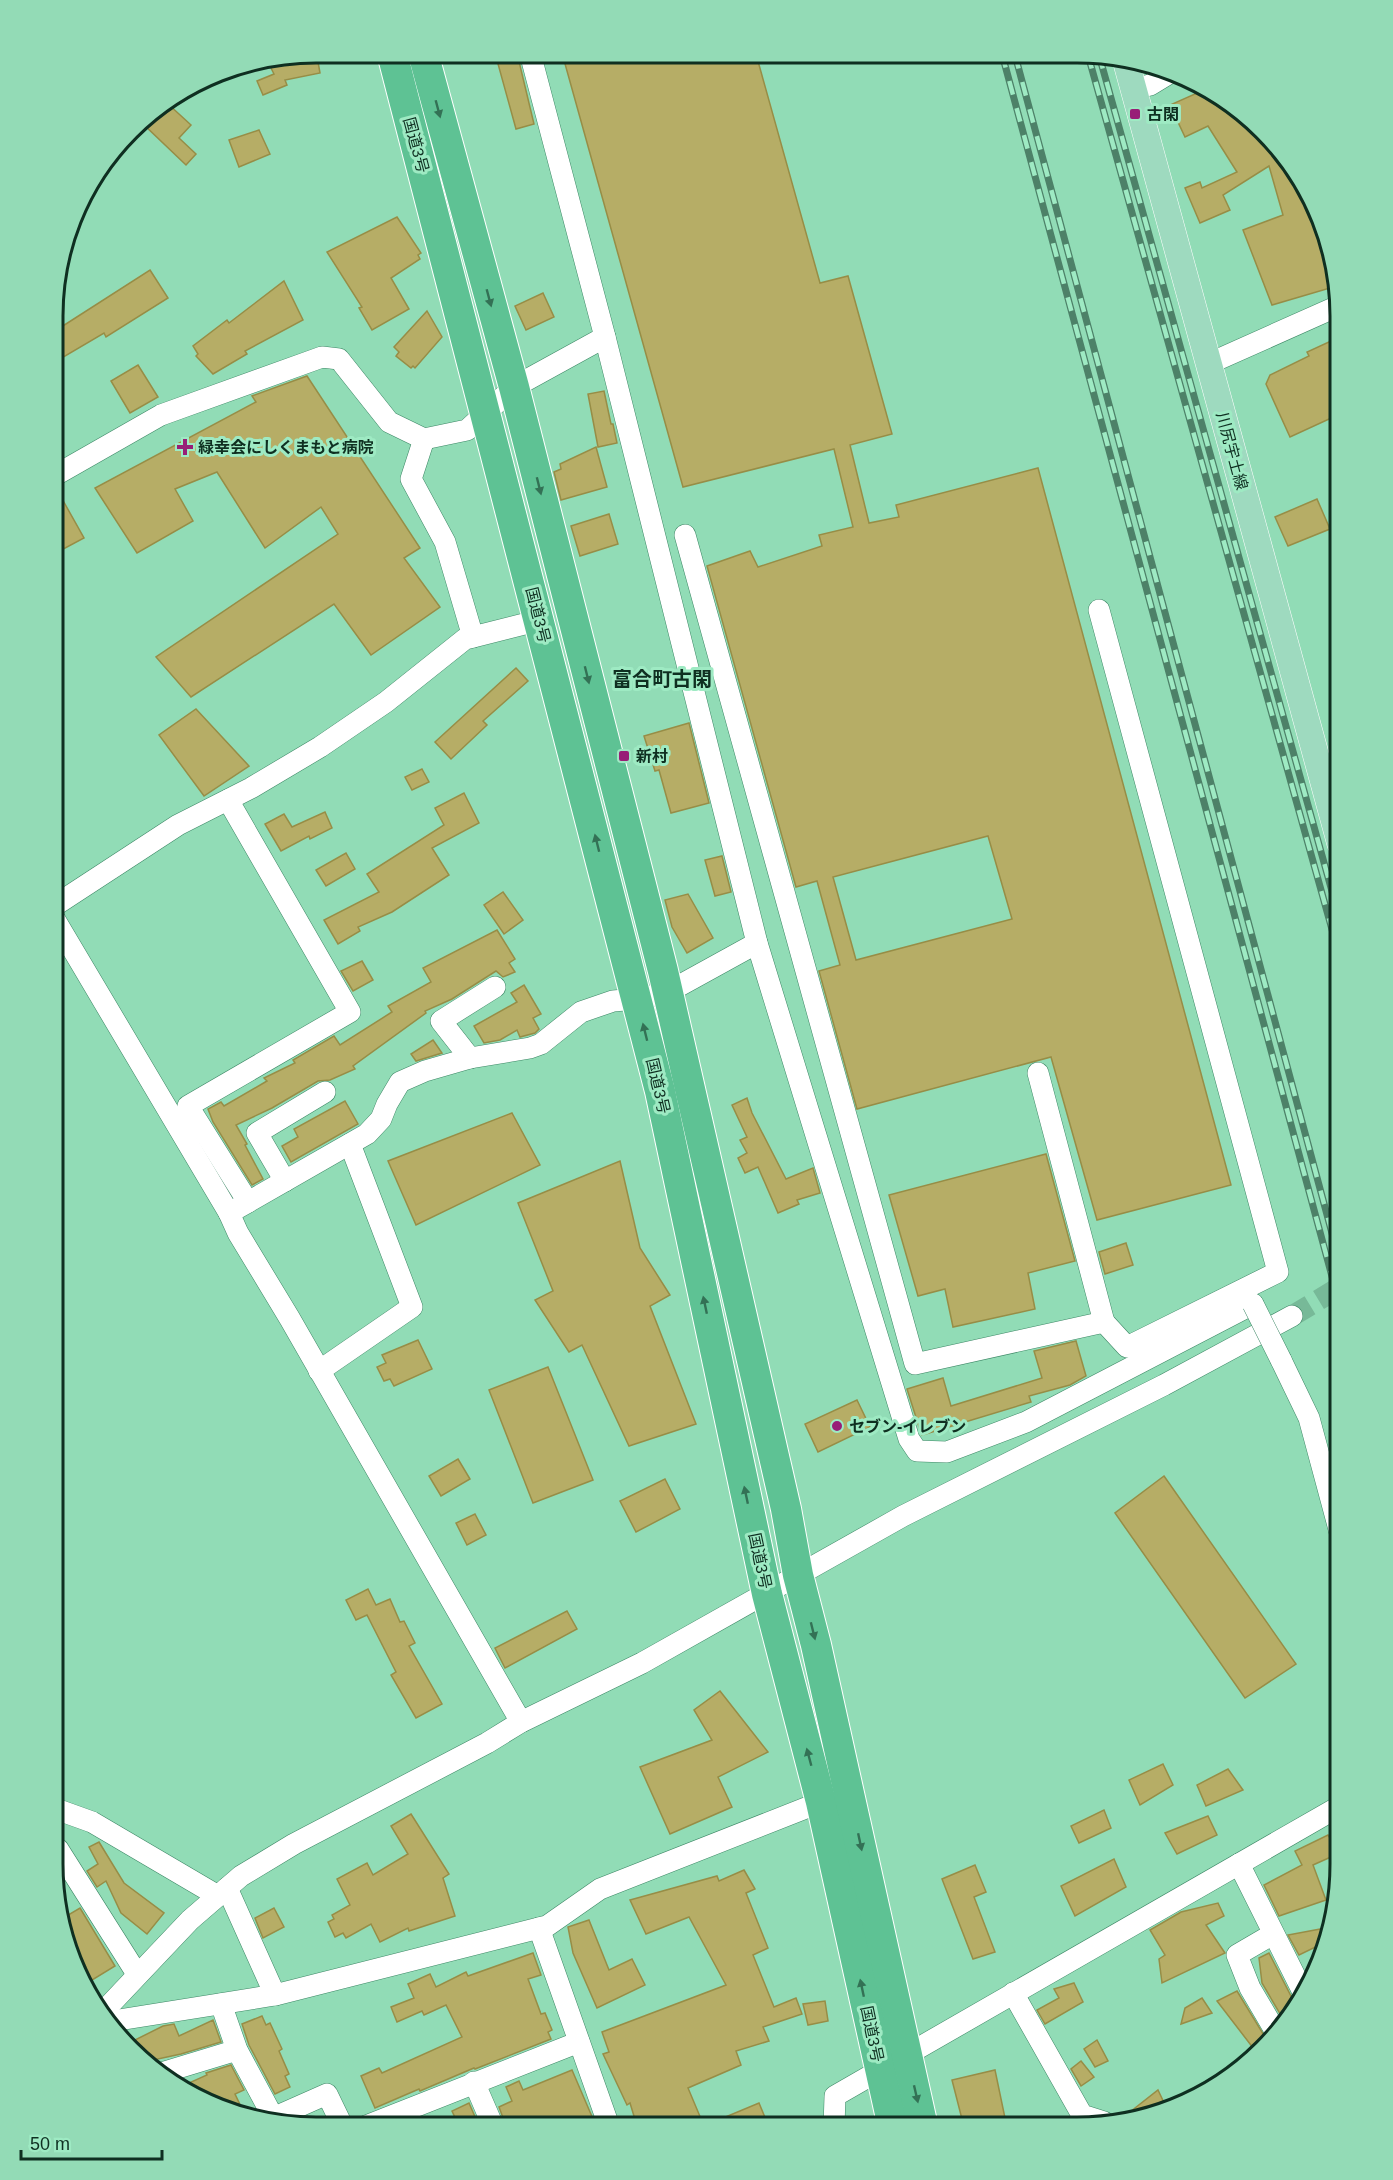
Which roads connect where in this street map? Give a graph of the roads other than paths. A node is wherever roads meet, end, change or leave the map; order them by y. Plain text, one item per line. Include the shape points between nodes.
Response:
1 (395, 63) edge
2 (426, 63) edge
3 (533, 63) edge
4 (1128, 68) edge
5 (1162, 78) edge
6 (1133, 89) junction
7 (1330, 310) edge
8 (605, 337) junction
9 (1208, 364) junction
10 (514, 387) junction
11 (486, 411) junction
12 (424, 439) junction
13 (63, 471) edge
14 (685, 535) dead end
15 (1099, 610) dead end
16 (540, 620) junction
17 (473, 637) junction
18 (1330, 778) edge
19 (228, 800) junction
20 (63, 900) edge
21 (63, 933) edge
22 (757, 943) junction
23 (495, 987) dead end
24 (668, 992) junction
25 (637, 999) junction
26 (470, 1058) junction
27 (1038, 1073) dead end
28 (325, 1092) dead end
29 (350, 1144) junction
30 (285, 1181) junction
31 (866, 1187) junction
32 (835, 1196) junction
33 (248, 1202) junction
34 (230, 1213) junction
35 (1292, 1316) tunnel mouth
36 (1104, 1322) junction
37 (319, 1371) junction
38 (1330, 1496) edge
39 (798, 1575) junction
40 (767, 1594) junction
41 (521, 1722) junction
42 (835, 1799) junction
43 (63, 1812) edge
44 (1330, 1812) edge
45 (63, 1857) edge
46 (1239, 1864) junction
47 (222, 1892) junction
48 (539, 1928) junction
49 (1273, 1934) junction
50 (137, 1974) junction
51 (1299, 1985) edge
52 (1013, 1993) junction
53 (275, 1995) junction
54 (221, 2004) junction
55 (108, 2007) edge
56 (117, 2020) edge
57 (1271, 2026) edge
58 (579, 2042) junction
59 (237, 2050) junction
60 (907, 2054) junction
61 (880, 2069) junction
62 (170, 2070) edge
63 (474, 2082) junction
64 (267, 2112) edge
65 (280, 2114) edge
66 (1086, 2116) edge
67 (338, 2117) edge
68 (388, 2117) edge
69 (489, 2117) edge
70 (606, 2117) edge
71 (834, 2117) edge
72 (891, 2117) edge
73 (921, 2117) edge

1 - 11 highway, 国道3号
2 -> 10 highway, 国道3号
3 - 8 street
4 - 6 main road, 川尻宇土線
5 - 6 street
6 - 9 main road, 川尻宇土線
7 - 9 street
8 - 10 street
8 - 22 street
9 - 18 main road, 川尻宇土線
10 - 11 street
10 -> 24 highway, 国道3号
11 - 12 street via 467,430
11 - 16 highway, 国道3号
12 - 13 street via 389,422 339,358 322,357 161,416
12 - 17 street via 411,479 445,542
14 - 31 street
15 - 36 street via 1278,1272 1127,1347
16 - 17 street
25 -> 16 highway, 国道3号
17 - 19 street via 465,639 386,702 320,747
19 - 20 street via 178,825
19 - 33 street via 350,1012 188,1106
21 - 34 street
22 - 24 street
22 - 32 street
23 - 26 street via 441,1021
24 - 25 street
24 - 39 highway, 国道3号
25 - 26 street via 613,1001 581,1012 541,1044 530,1048
40 -> 25 highway, 国道3号
26 - 29 street via 400,1082 381,1119
27 - 36 street
28 - 30 street via 257,1133
29 - 30 street
29 - 37 street via 412,1307
30 - 33 street
31 - 32 street
31 - 36 street via 915,1364
32 - 38 street, bridge via 909,1440 917,1451 947,1452 1026,1422 1253,1304 1309,1418
33 - 34 street
34 - 37 street
35 - 39 street via 903,1516
37 - 41 street
39 - 40 street
39 -> 42 highway, 国道3号
40 - 41 street via 642,1663
42 -> 40 highway, 国道3号
41 - 47 street via 294,1844
42 - 48 street via 600,1889
42 -> 60 highway, 国道3号
61 -> 42 highway, 国道3号
43 - 47 street via 92,1822
44 - 46 street
45 - 50 street
46 - 49 street
46 - 52 street
47 - 50 street
47 - 53 street
48 - 53 street
48 - 58 street
49 - 51 street
49 - 57 street via 1237,1955
50 - 55 street
52 - 60 street
52 - 66 street via 1082,2115
53 - 54 street
54 - 56 street
54 - 59 street
58 - 63 street
58 - 70 street
59 - 62 street
59 - 64 street
60 - 61 street
60 -> 73 highway, 国道3号
61 - 71 street via 835,2096
61 - 72 highway, 国道3号
63 - 68 street
63 - 69 street
65 - 67 street via 327,2094

